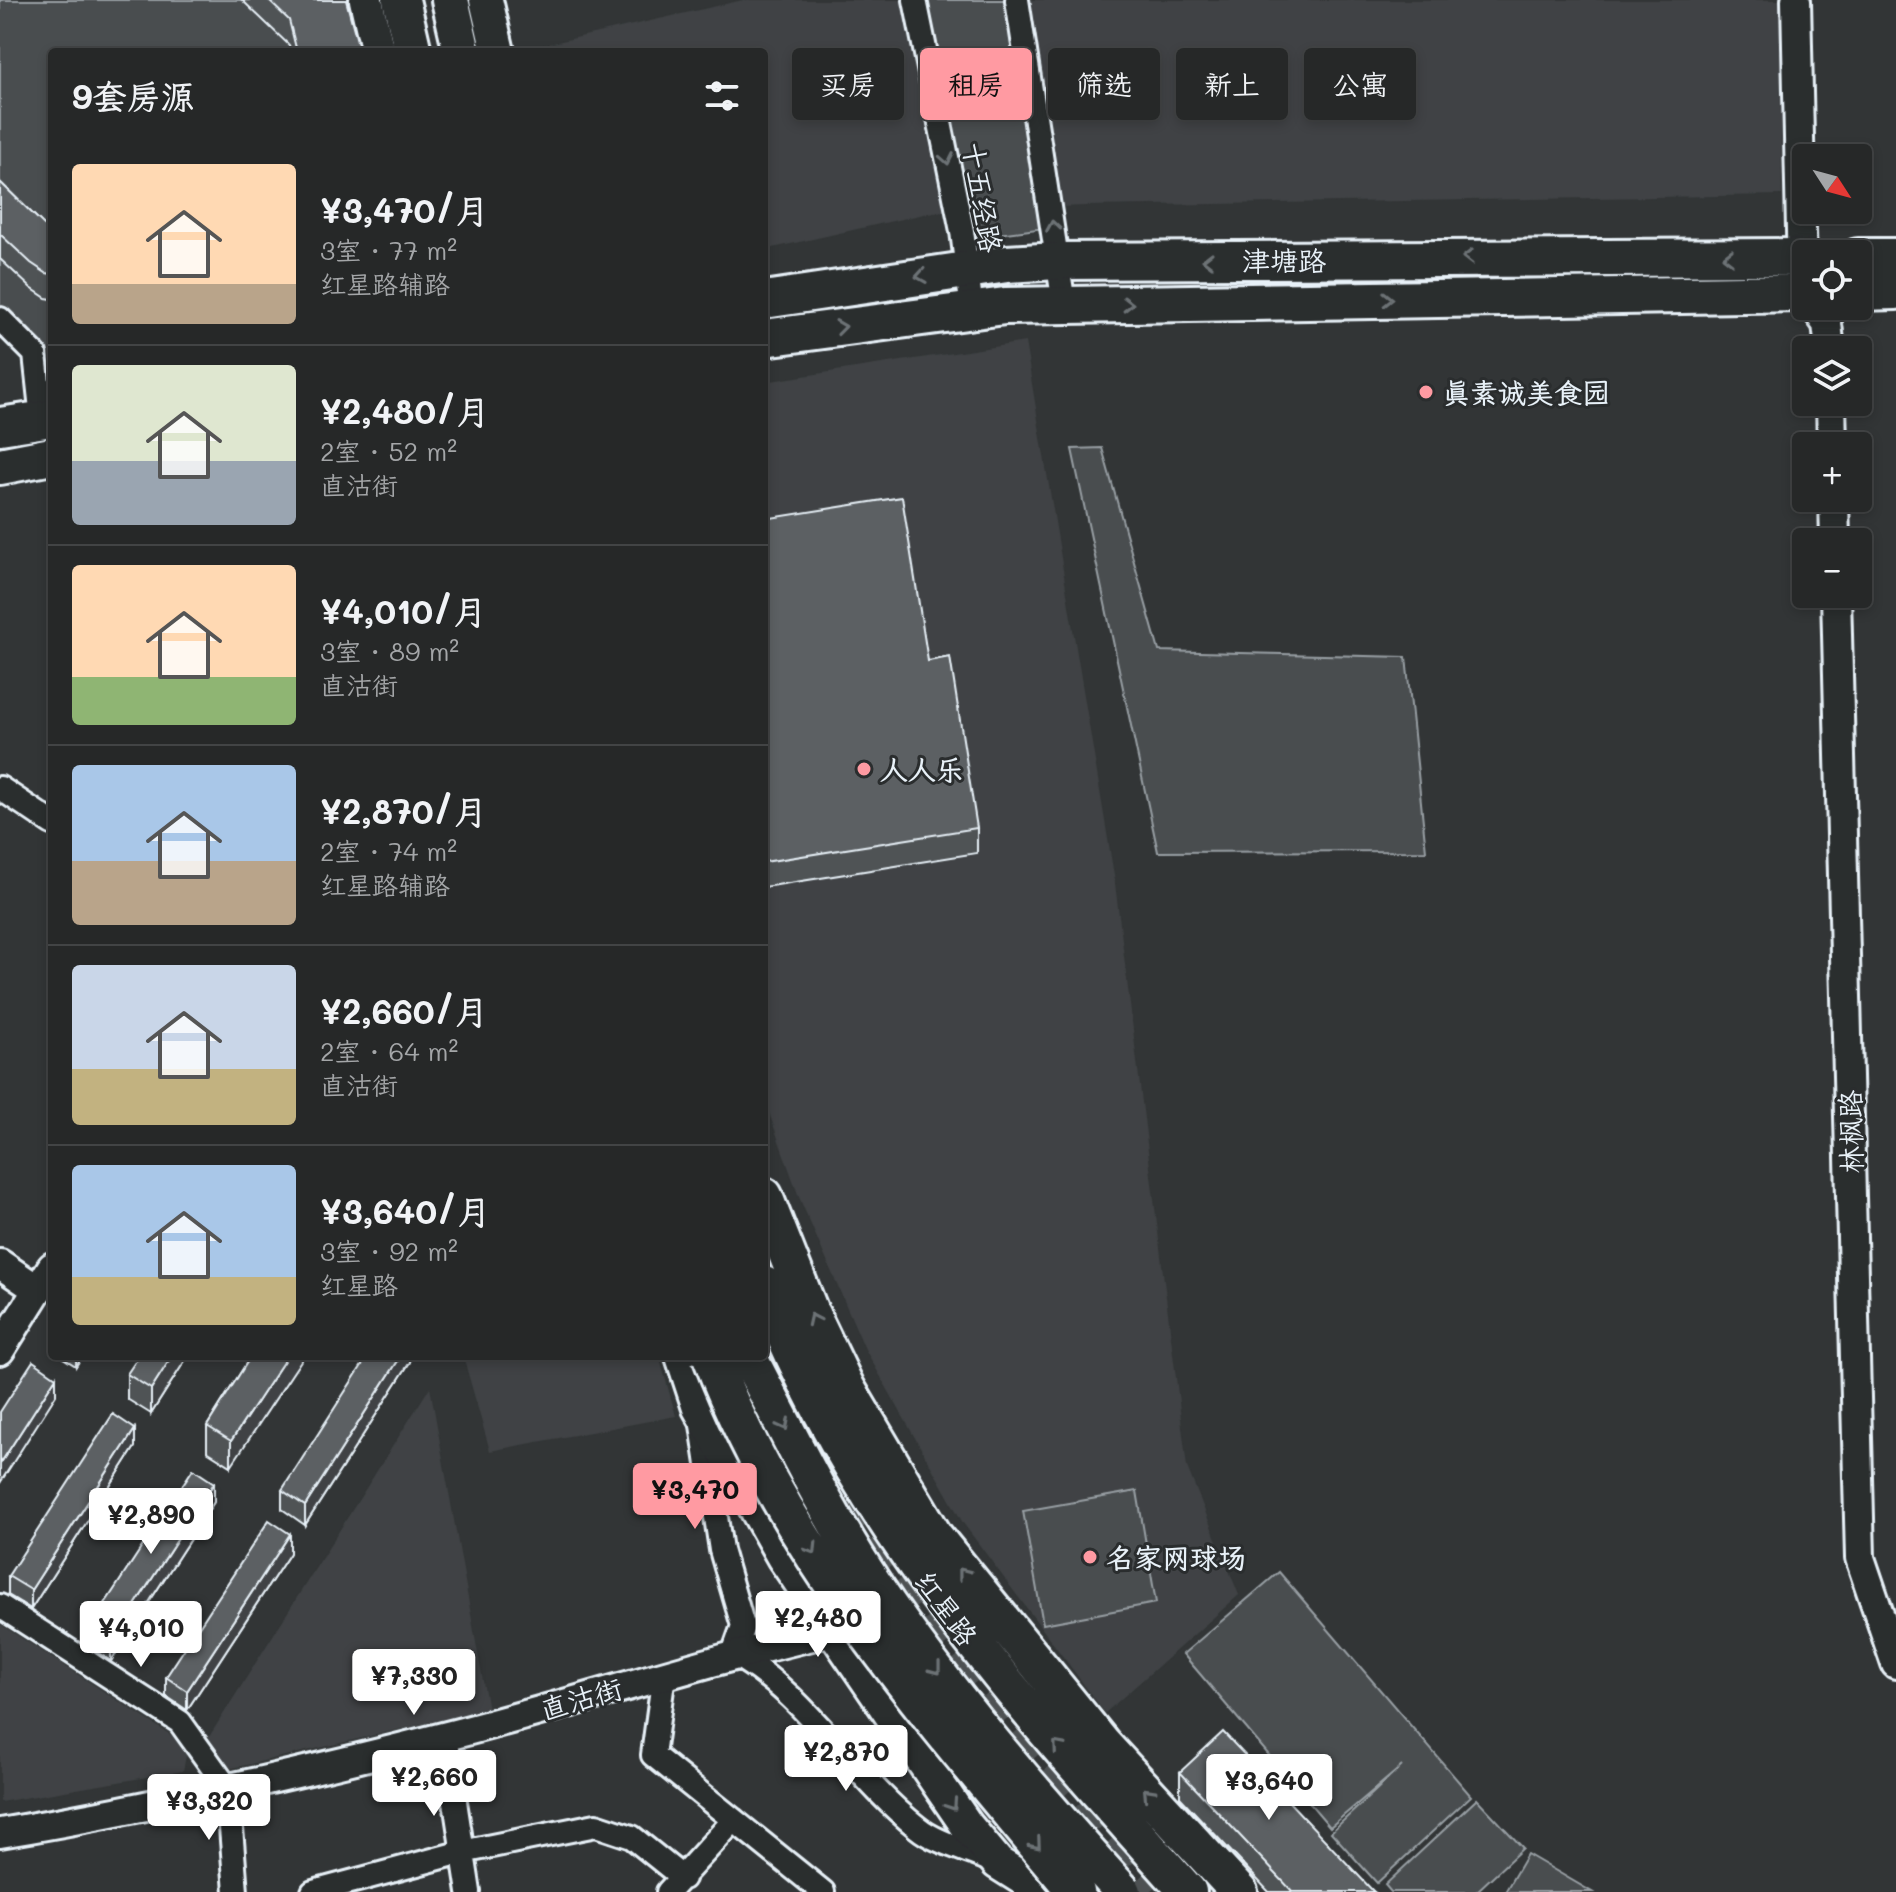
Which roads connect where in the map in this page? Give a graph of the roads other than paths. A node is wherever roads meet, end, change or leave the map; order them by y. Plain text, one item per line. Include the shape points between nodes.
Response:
1 (366, 0) edge
2 (401, 0) edge
3 (450, 0) edge
4 (486, 0) edge
5 (915, 0) edge
6 (1017, 0) edge
7 (1796, 0) edge
8 (377, 48) edge
9 (412, 48) edge
10 (461, 48) edge
11 (497, 48) edge
12 (1803, 240) edge
13 (1792, 257) edge
14 (1872, 257) edge
15 (1896, 257) edge
16 (1058, 261) junction
17 (966, 270) junction
18 (1896, 291) edge
19 (1872, 292) edge
20 (1792, 297) edge
21 (768, 299) edge
22 (1064, 304) junction
23 (972, 310) junction
24 (0, 319) edge
25 (768, 337) edge
26 (47, 418) edge
27 (0, 426) edge
28 (48, 457) edge
29 (0, 466) edge
30 (1836, 608) edge
31 (0, 788) edge
32 (48, 820) edge
33 (768, 1206) edge
34 (0, 1264) edge
35 (45, 1278) edge
36 (768, 1293) edge
37 (0, 1350) edge
38 (683, 1360) edge
39 (713, 1360) edge
40 (750, 1360) edge
41 (699, 1408) junction
42 (0, 1606) edge
43 (833, 1631) junction
44 (733, 1654) junction
45 (1896, 1664) edge
46 (664, 1674) junction
47 (445, 1737) junction
48 (228, 1789) junction
49 (734, 1820) junction
50 (0, 1833) edge
51 (462, 1852) junction
52 (998, 1863) junction
53 (676, 1885) edge
54 (236, 1892) edge
55 (313, 1892) edge
56 (469, 1892) edge
57 (823, 1892) edge
58 (1044, 1892) edge
59 (1076, 1892) edge
60 (1123, 1892) edge
61 (1188, 1892) edge
62 (1239, 1892) edge

1 - 8 main road
2 - 9 main road
3 - 10 main road
4 - 11 main road
5 -> 17 street, 十五经路
16 -> 6 street
7 - 12 street
13 -> 16 main road, 津塘路
14 - 15 main road
16 - 17 main road, 津塘路
16 - 22 street
17 -> 21 main road, 津塘路
17 - 23 street, 十五经路
18 - 19 main road
22 -> 20 main road, 津塘路
22 - 23 main road, 津塘路
25 -> 23 main road, 津塘路
24 - 26 street via 35,354
26 - 27 main road
28 - 29 main road
30 - 45 street, 林枫路 via 1860,1558
31 - 32 street
62 -> 33 main road via 1103,1745 934,1536 847,1389
34 - 35 street
35 - 37 street
61 -> 36 main road, 红星路 via 994,1673 921,1574 840,1446
38 - 41 main road
39 -> 59 main road, bridge via 769,1480 870,1641
40 -> 60 main road, 红星路, bridge via 833,1518 875,1585 1053,1815
41 - 43 main road via 783,1557
41 - 44 street via 721,1550 743,1626
42 - 48 street via 180,1722
43 - 44 street, 直沽街
43 -> 52 main road
44 - 46 street, 直沽街
44 - 52 street via 764,1671 872,1787 920,1830
46 - 47 street, 直沽街
46 - 49 street via 653,1755
47 - 48 street, 直沽街
47 - 51 street
48 - 50 street, 直沽街
48 - 54 street
49 - 53 street
49 - 57 street
51 - 53 street via 596,1825 632,1837
51 - 55 street
51 - 56 street
52 - 58 main road

